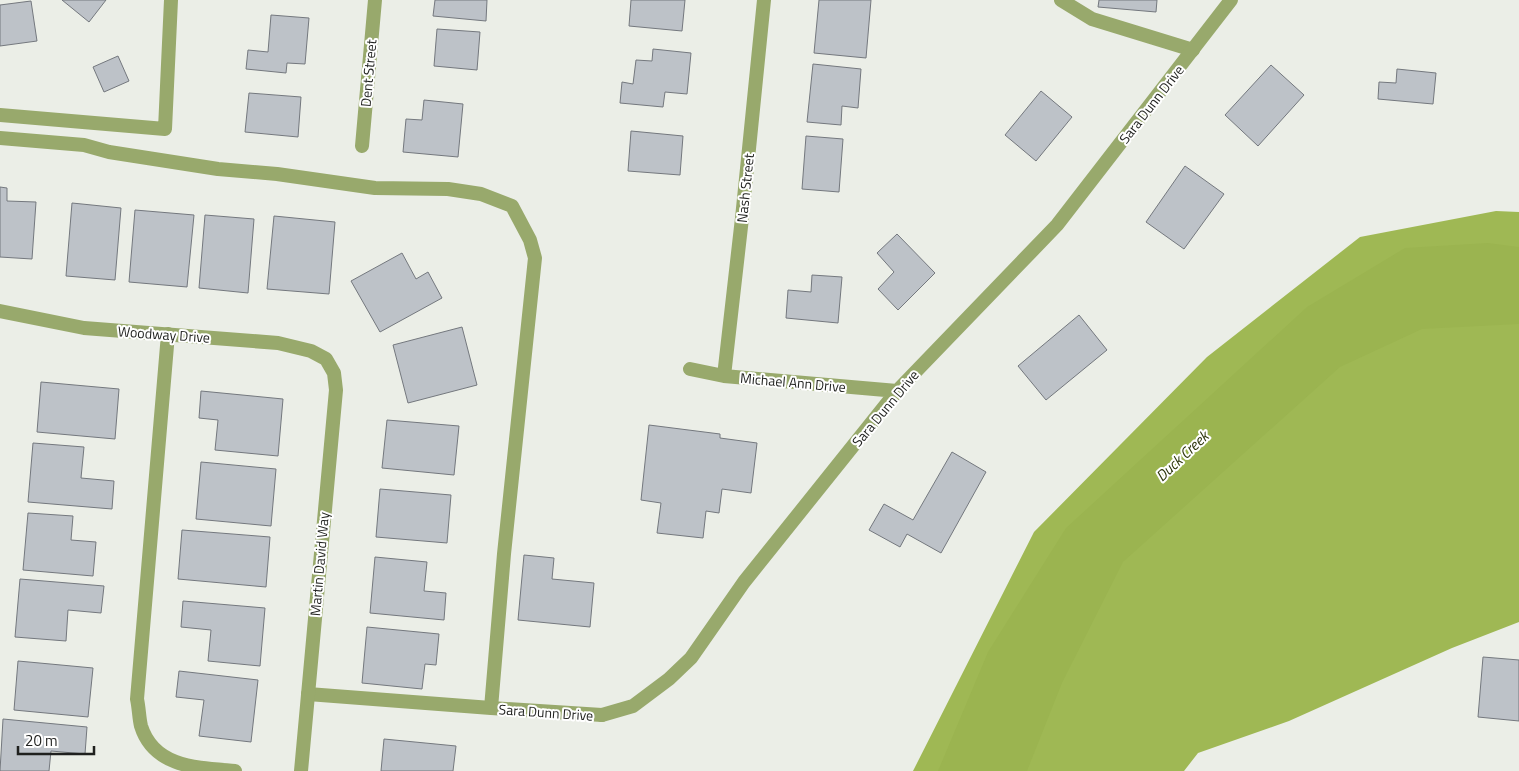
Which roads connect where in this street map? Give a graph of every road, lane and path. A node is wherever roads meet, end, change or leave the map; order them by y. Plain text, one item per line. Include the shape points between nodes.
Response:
1 (171, 0) edge
2 (375, 0) edge
3 (764, 0) edge
4 (1061, 0) edge
5 (1231, 0) edge
6 (1192, 50) junction
7 (0, 115) edge
8 (0, 138) edge
9 (362, 146) dead end
10 (0, 310) edge
11 (168, 334) junction
12 (326, 359) joint
13 (690, 369) dead end
14 (724, 376) junction
15 (897, 391) junction
16 (308, 694) junction
17 (491, 708) junction
18 (236, 771) edge
19 (301, 771) edge

1 - 7 street via 165,129
2 - 9 street, Dent Street
3 - 14 street, Nash Street
4 - 6 street via 1092,19
5 - 6 street, Sara Dunn Drive
6 - 15 street, Sara Dunn Drive via 1057,225
8 - 17 street via 84,145 108,152 218,169 375,188 448,189 480,194 512,206 530,240 535,258
10 - 11 street, Woodway Drive via 84,328
11 - 12 street, Woodway Drive via 278,343 311,351
11 - 18 street via 137,699 141,726 150,745 169,760 198,768
12 - 16 street, Martin David Way via 334,373 336,390
13 - 14 street, Michael Ann Drive
14 - 15 street, Michael Ann Drive
15 - 17 street, Sara Dunn Drive via 744,582 691,658 669,679 632,706 602,715
16 - 17 street, Sara Dunn Drive
16 - 19 street, Martin David Way

